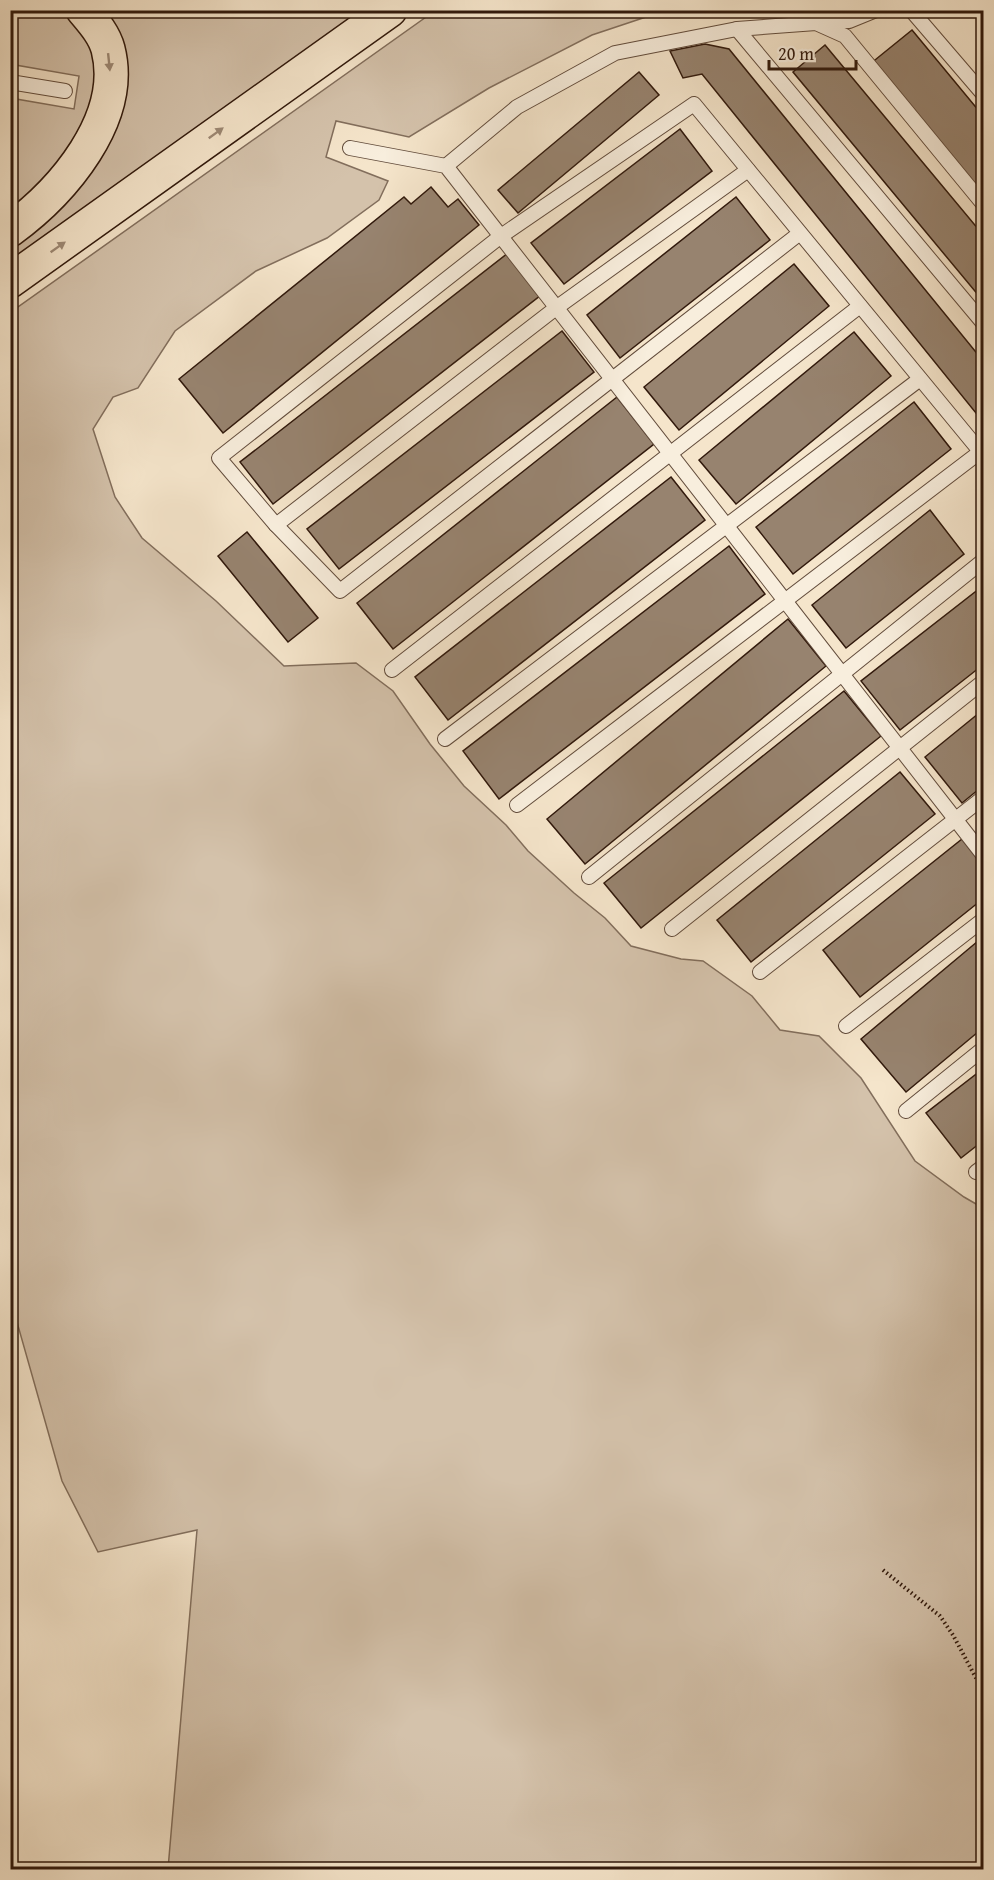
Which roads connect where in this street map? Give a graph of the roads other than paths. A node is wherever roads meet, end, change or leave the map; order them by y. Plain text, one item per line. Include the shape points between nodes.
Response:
1 (83, 10) edge
2 (390, 10) edge
3 (876, 10) edge
4 (911, 10) edge
5 (816, 23) junction
6 (737, 29) junction
7 (10, 82) edge
8 (66, 91) dead end
9 (984, 95) edge
10 (350, 148) dead end
11 (446, 166) junction
12 (748, 170) junction
13 (984, 205) edge
14 (10, 230) edge
15 (800, 233) junction
16 (501, 236) junction
17 (10, 281) edge
18 (860, 306) junction
19 (556, 308) junction
20 (984, 324) edge
21 (612, 379) junction
22 (920, 379) junction
23 (670, 453) junction
24 (982, 454) edge
25 (276, 525) junction
26 (726, 526) junction
27 (984, 560) edge
28 (785, 601) junction
29 (392, 670) dead end
30 (842, 674) junction
31 (984, 681) edge
32 (446, 739) dead end
33 (899, 748) junction
34 (984, 797) edge
35 (517, 805) dead end
36 (955, 820) junction
37 (984, 856) edge
38 (589, 876) dead end
39 (984, 919) edge
40 (672, 929) dead end
41 (760, 972) dead end
42 (846, 1026) dead end
43 (984, 1048) edge
44 (906, 1111) dead end

1 -> 14 main road via 108,49 108,105 72,173 49,199
17 -> 2 main road
3 - 5 lane via 849,21
4 - 9 lane
5 - 6 lane
5 - 13 lane via 845,36
6 - 11 lane via 615,53 517,107
6 - 20 lane
7 - 8 lane
10 - 11 lane
11 - 16 lane
12 - 15 lane
12 - 16 lane via 694,104
12 - 19 lane
15 - 18 lane
15 - 21 lane
16 - 19 lane
16 - 25 lane via 219,458
18 - 22 lane
18 - 23 lane
19 - 21 lane
19 - 25 lane
21 - 23 lane
21 - 25 lane via 340,591
22 - 24 lane
22 - 26 lane
23 - 26 lane
23 - 29 lane
24 - 28 lane
26 - 28 lane
26 - 32 lane
27 - 30 lane
28 - 30 lane
28 - 35 lane
30 - 33 lane
30 - 38 lane
31 - 33 lane
33 - 36 lane
33 - 40 lane
34 - 36 lane
36 - 37 lane
36 - 41 lane
39 - 42 lane
43 - 44 lane

